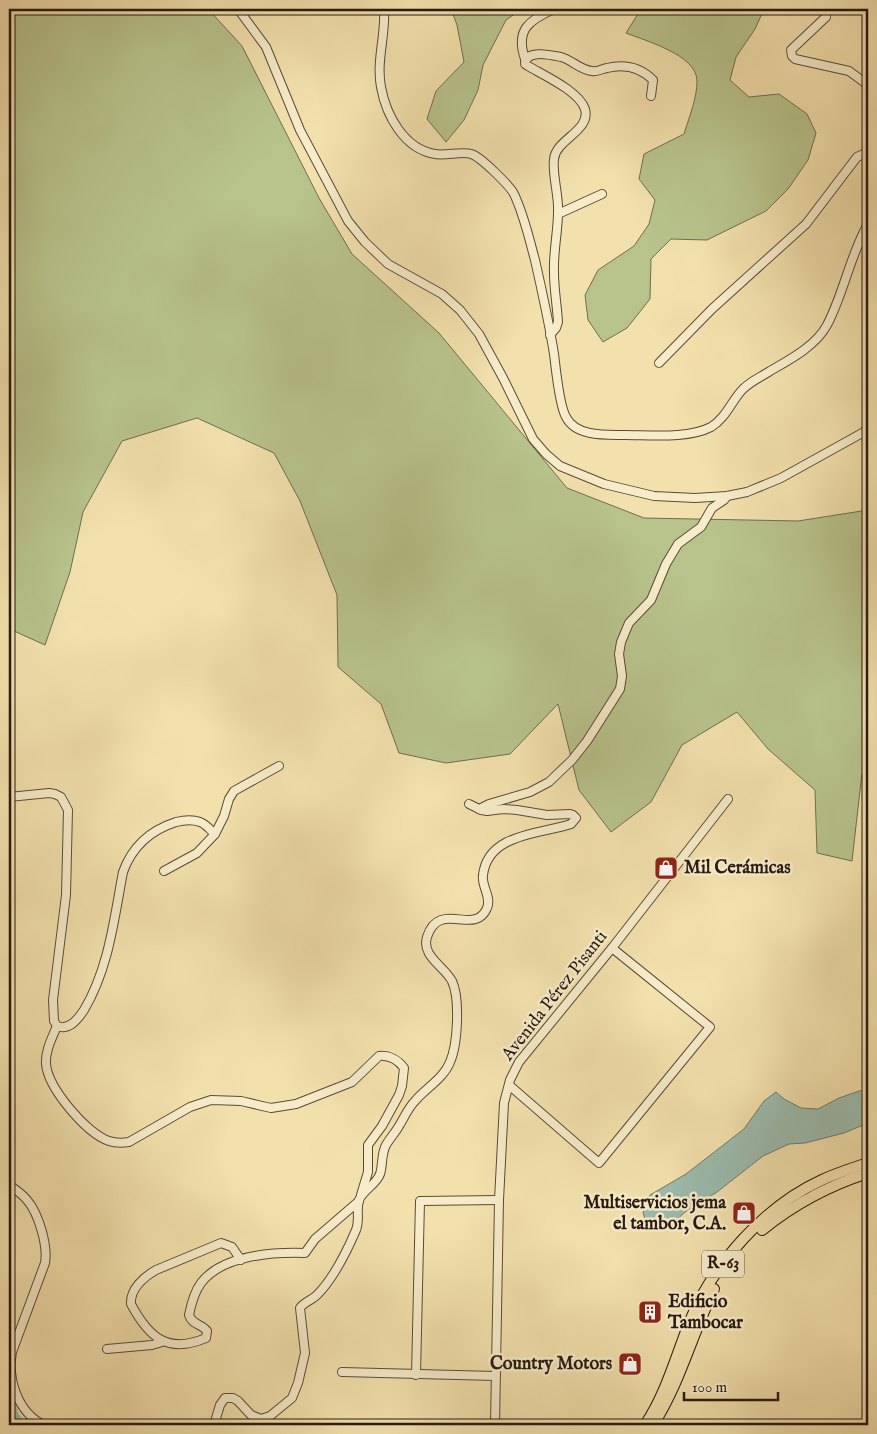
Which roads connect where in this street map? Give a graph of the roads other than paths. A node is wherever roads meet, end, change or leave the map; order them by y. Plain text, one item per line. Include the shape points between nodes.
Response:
1 (238, 9) edge
2 (384, 9) edge
3 (554, 9) edge
4 (826, 17) dead end
5 (525, 59) junction
6 (868, 85) edge
7 (651, 96) dead end
8 (868, 152) edge
9 (602, 194) dead end
10 (558, 214) junction
11 (868, 224) edge
12 (550, 335) junction
13 (660, 363) dead end
14 (868, 427) edge
15 (727, 496) junction
16 (279, 766) dead end
17 (9, 797) edge
18 (728, 800) dead end
19 (469, 804) dead end
20 (479, 810) junction
21 (215, 834) junction
22 (164, 871) dead end
23 (612, 948) junction
24 (57, 1026) junction
25 (509, 1085) junction
26 (868, 1164) edge
27 (868, 1173) edge
28 (9, 1184) edge
29 (359, 1200) junction
30 (499, 1200) junction
31 (241, 1260) junction
32 (719, 1274) junction
33 (162, 1342) junction
34 (107, 1349) dead end
35 (10, 1351) edge
36 (342, 1372) dead end
37 (416, 1375) junction
38 (495, 1376) junction
39 (44, 1425) edge
40 (214, 1425) edge
41 (495, 1425) edge
42 (645, 1425) edge
43 (653, 1425) edge

1 - 15 street via 266,47 300,130 348,221 388,264 442,294 460,310 479,334 533,440 546,454 560,466 604,484 654,496
2 - 12 street via 381,87 392,119 417,148 435,154 472,154 513,190 531,246
3 - 5 street via 538,16 524,30 521,38
4 - 6 street via 791,50 792,56 849,71
5 - 7 street via 533,54 562,57 584,70 595,72 625,66 640,70 652,80
5 - 10 street via 525,64 580,100 585,110 580,128 554,157
8 - 13 street via 858,157 806,224 712,309
9 - 10 street
10 - 12 street via 553,272 558,322
11 - 12 street via 826,326 818,338 770,372 756,378 743,389 724,416 694,433 599,435 575,426 566,418 563,409
14 - 15 street via 780,478 748,492
15 - 20 street via 712,508 701,526 678,544 651,600 628,623 619,654 620,689 572,760 549,782
16 - 21 street via 234,791
17 - 24 street via 56,794 68,810 66,895 53,1000
18 - 23 street, Avenida Pérez Pisanti
19 - 20 street
20 - 29 street via 570,814 576,818 568,825 519,836 497,849 483,873 488,905 482,916 471,921 441,919 429,932 427,949 454,987 455,1050 446,1070 411,1104 386,1145 379,1177
21 - 22 street via 197,853
21 - 24 street via 198,821 186,820 155,831 140,843 123,872 98,984 75,1022 65,1028
23 - 25 street, Avenida Pérez Pisanti via 519,1062
23 - 25 street via 710,1028 600,1163
24 - 29 street via 46,1059 54,1085 74,1114 88,1127 104,1138 118,1142 129,1142 190,1107 211,1100 241,1101 270,1108 296,1104 352,1082 379,1056 394,1059 404,1068 402,1086 382,1126 368,1145 367,1176
25 - 30 street, Avenida Pérez Pisanti via 504,1103
26 - 32 main road, R-63 via 821,1180 796,1195 754,1228 730,1253
27 - 32 main road, R-63 via 824,1190 770,1223 746,1243
28 - 35 street via 29,1203 42,1233 46,1254 39,1281
29 - 31 street via 315,1239 305,1253 280,1252
29 - 40 street via 355,1231 331,1277 318,1294 300,1308 305,1353 292,1398 270,1416 261,1419 251,1415 233,1398 225,1398
30 - 37 street via 420,1201
30 - 38 street, Avenida Pérez Pisanti
31 - 33 street via 210,1274 197,1291 189,1315 193,1322 207,1331 206,1338 182,1345
31 - 33 street via 232,1247 221,1243 146,1276 133,1292 131,1304 142,1322
32 - 42 main road, R-63 via 691,1320
32 - 43 main road, R-63 via 664,1409
33 - 34 street
35 - 39 street via 11,1376 19,1400 25,1411
36 - 37 street
37 - 38 street
38 - 41 street, Avenida Pérez Pisanti

